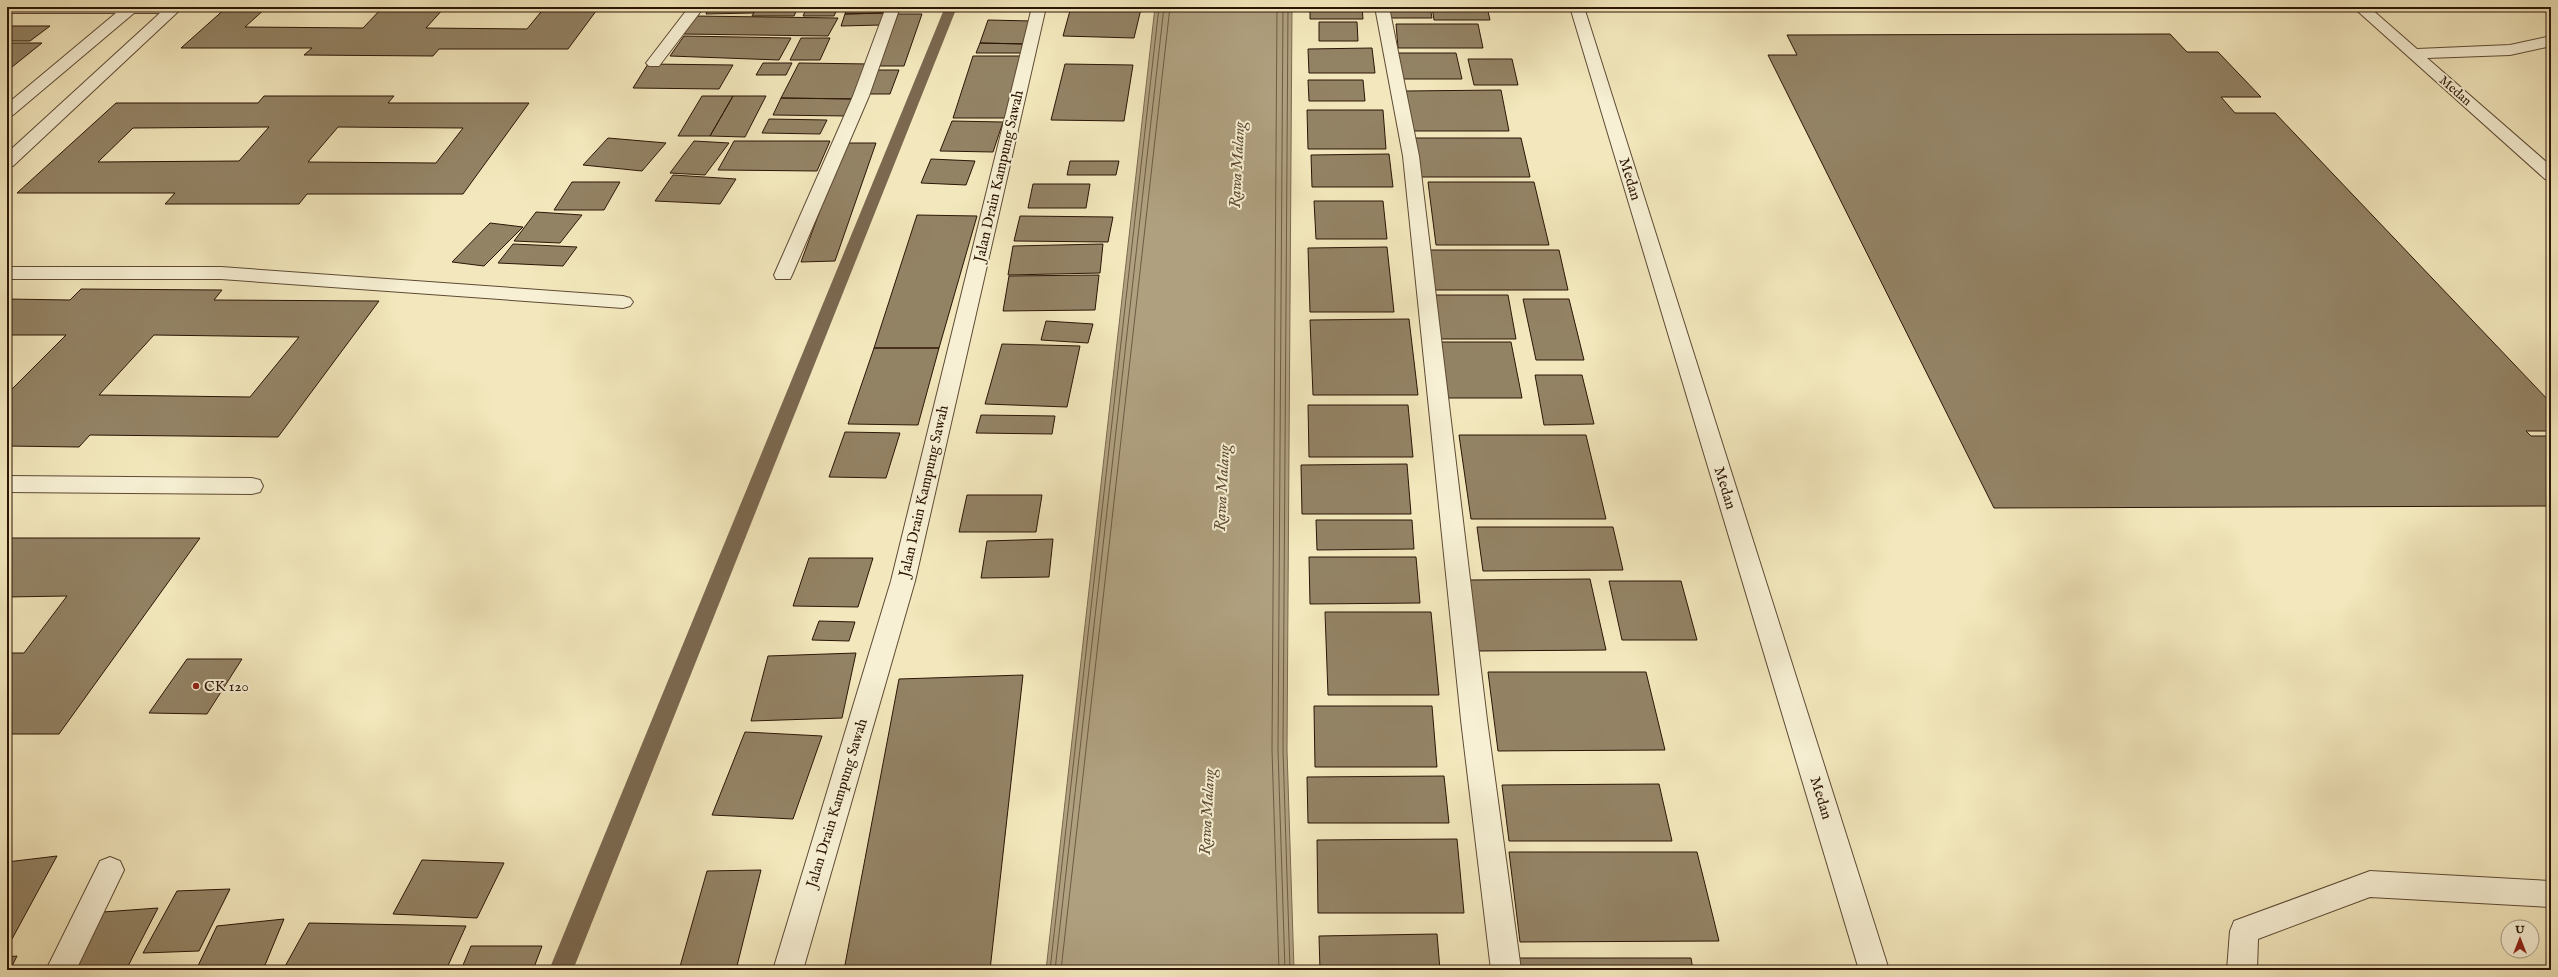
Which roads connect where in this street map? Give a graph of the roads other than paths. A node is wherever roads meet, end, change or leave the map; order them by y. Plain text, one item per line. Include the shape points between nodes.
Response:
1 (697, 7) edge
2 (893, 7) edge
3 (1039, 7) edge
4 (1382, 7) edge
5 (1577, 7) edge
6 (2360, 7) edge
7 (174, 8) edge
8 (7, 9) edge
9 (130, 9) junction
10 (2551, 41) edge
11 (2413, 54) junction
12 (654, 63) dead end
13 (7, 112) edge
14 (7, 162) edge
15 (2551, 175) edge
16 (7, 273) edge
17 (783, 275) dead end
18 (623, 302) dead end
19 (7, 484) edge
20 (252, 486) dead end
21 (110, 870) dead end
22 (2551, 894) edge
23 (61, 970) edge
24 (788, 970) edge
25 (1506, 970) edge
26 (1874, 970) edge
27 (2242, 970) edge

1 - 12 street
2 - 17 street via 861,96
3 - 24 street, Jalan Drain Kampung Sawah via 903,581
4 - 25 street via 1412,164 1474,720
5 - 26 street, Medan
6 - 11 street, Medan
7 - 9 street
7 - 14 street
8 - 9 street
9 - 13 street
10 - 11 street via 2510,50
11 - 15 street, Medan
16 - 18 street via 221,273
19 - 20 street
21 - 23 street
22 - 27 street via 2370,884 2244,931

